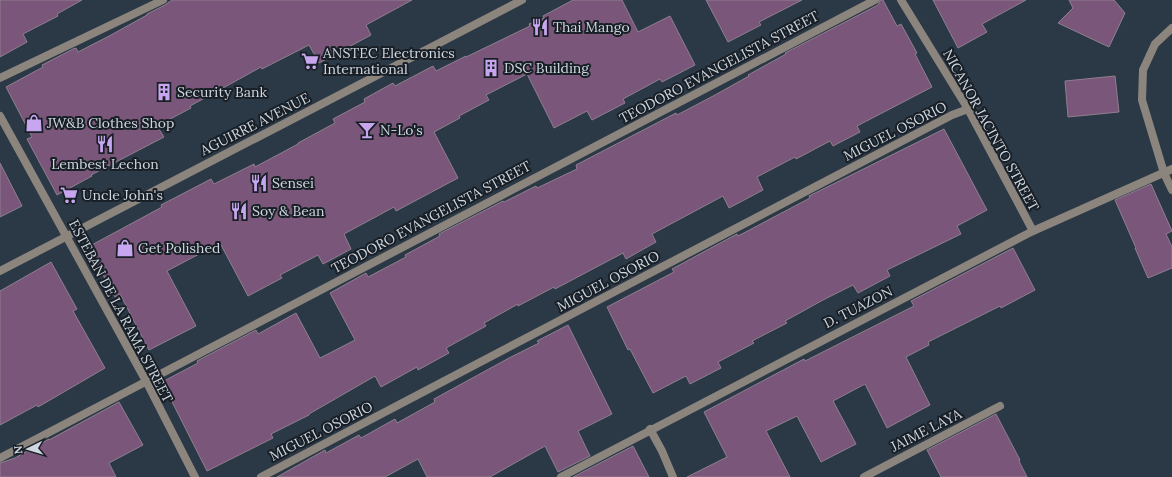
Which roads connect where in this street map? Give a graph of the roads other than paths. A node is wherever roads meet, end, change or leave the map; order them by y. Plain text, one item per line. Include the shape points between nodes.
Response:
1 (163, 0) edge
2 (522, 0) edge
3 (875, 0) edge
4 (901, 0) edge
5 (1172, 28) edge
6 (0, 78) edge
7 (968, 109) junction
8 (0, 116) edge
9 (1172, 169) edge
10 (1164, 173) junction
11 (1172, 190) edge
12 (1033, 232) junction
13 (67, 236) junction
14 (0, 271) edge
15 (146, 381) junction
16 (1000, 406) dead end
17 (650, 429) junction
18 (0, 458) edge
19 (195, 477) edge
20 (261, 477) edge
21 (560, 477) edge
22 (673, 477) edge
23 (864, 477) edge

1 - 6 street
2 - 13 street, AGUIRRE AVENUE
3 - 15 street, TEODORO EVANGELISTA STREET
4 - 7 street, NICANOR JACINTO STREET
5 - 10 street via 1155,44 1143,70 1142,100
7 - 12 street, NICANOR JACINTO STREET
7 - 20 street, MIGUEL OSORIO via 952,115
8 - 13 street, ESTEBAN DE LA RAMA STREET
9 - 10 street, D. TUAZON
10 - 11 street
10 - 12 street, D. TUAZON
12 - 17 street, D. TUAZON
13 - 14 street, AGUIRRE AVENUE
13 - 15 street, ESTEBAN DE LA RAMA STREET
15 - 18 street, TEODORO EVANGELISTA STREET
15 - 19 street, ESTEBAN DE LA RAMA STREET
16 - 23 street, JAIME LAYA
17 - 21 street, D. TUAZON
17 - 22 street

